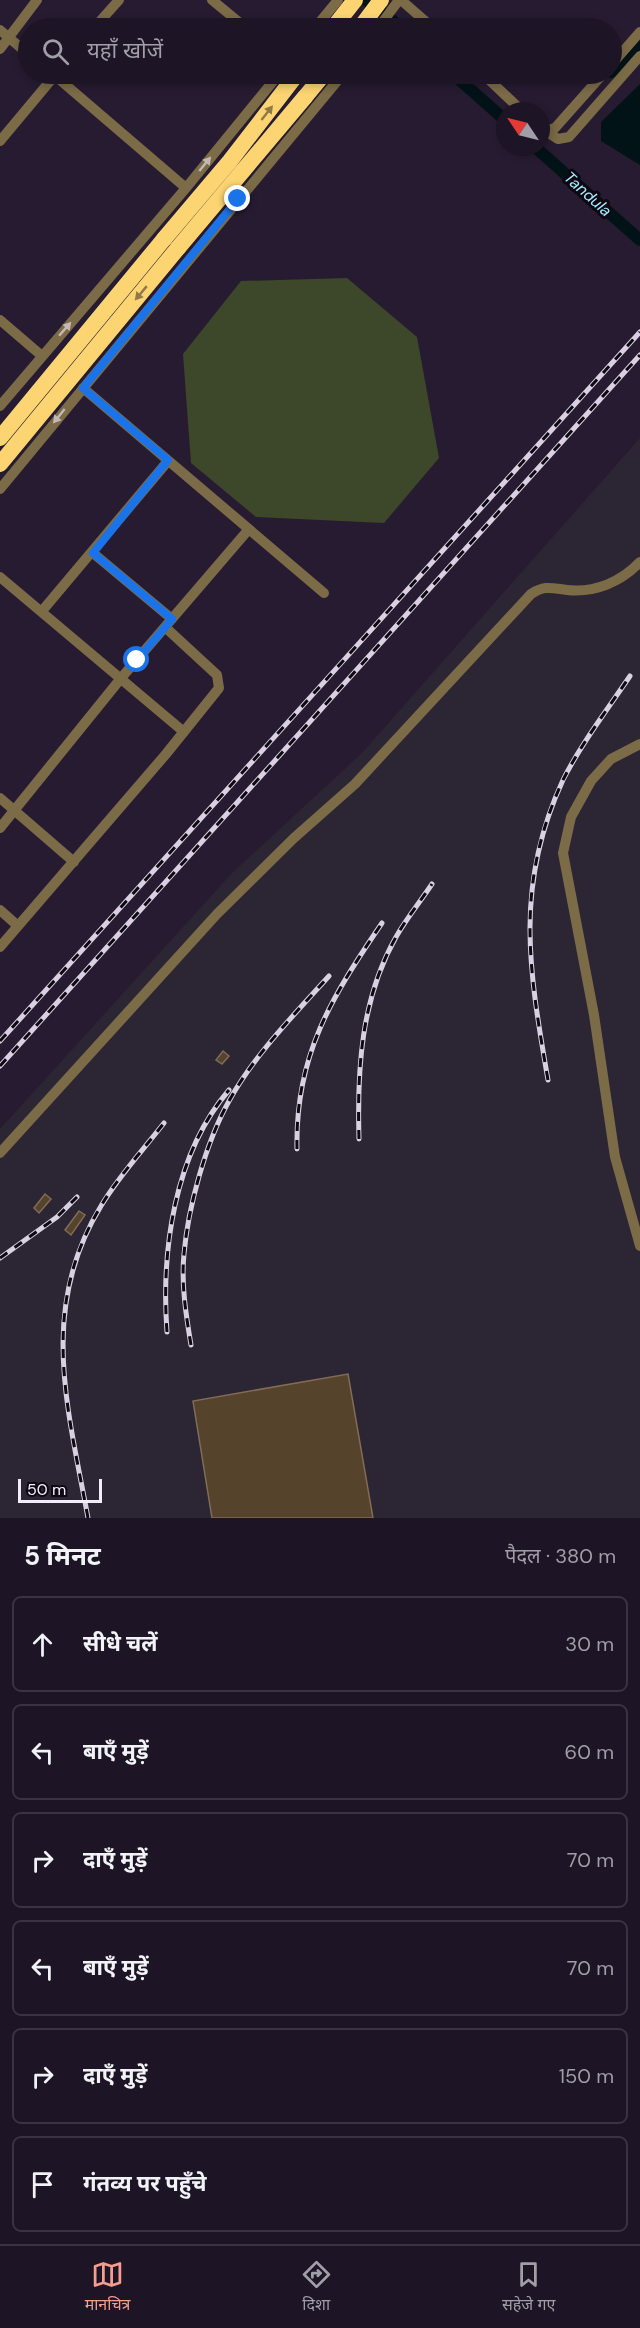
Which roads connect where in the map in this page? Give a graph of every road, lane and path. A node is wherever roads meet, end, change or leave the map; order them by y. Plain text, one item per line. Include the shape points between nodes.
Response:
1 (37, 0) edge
2 (119, 0) edge
3 (212, 0) edge
4 (356, 0) edge
5 (394, 1) edge
6 (335, 4) edge
7 (24, 18) edge
8 (103, 18) edge
9 (234, 18) edge
10 (323, 18) edge
11 (341, 18) edge
12 (372, 18) edge
13 (374, 18) edge
14 (385, 18) edge
15 (419, 18) edge
16 (18, 26) edge
17 (0, 30) edge
18 (640, 32) edge
19 (9, 38) junction
20 (18, 46) edge
21 (0, 49) edge
22 (622, 53) edge
23 (640, 56) edge
24 (622, 77) edge
25 (46, 84) edge
26 (66, 84) edge
27 (271, 84) edge
28 (289, 84) edge
29 (316, 84) edge
30 (335, 84) edge
31 (494, 84) edge
32 (594, 84) edge
33 (615, 84) edge
34 (513, 102) edge
35 (550, 129) edge
36 (230, 134) junction
37 (550, 134) edge
38 (0, 141) edge
39 (267, 165) junction
40 (186, 188) junction
41 (0, 320) edge
42 (42, 356) junction
43 (83, 388) junction
44 (0, 406) edge
45 (0, 438) edge
46 (168, 460) junction
47 (0, 464) edge
48 (0, 489) edge
49 (249, 529) junction
50 (93, 553) junction
51 (640, 562) edge
52 (0, 577) edge
53 (324, 593) dead end
54 (42, 611) junction
55 (168, 623) junction
56 (122, 677) junction
57 (184, 732) junction
58 (640, 744) edge
59 (0, 798) edge
60 (15, 810) junction
61 (0, 828) edge
62 (74, 861) junction
63 (0, 910) edge
64 (18, 926) junction
65 (0, 947) edge
66 (0, 1153) edge
67 (640, 1246) edge

1 - 7 street
2 - 8 street
3 - 9 street
4 - 11 highway
4 - 13 street
5 - 12 highway, bridge
5 - 14 street
5 - 15 street
6 - 10 street
16 - 19 street
17 - 19 street
18 - 22 street
19 - 20 street
19 - 21 street
23 - 24 street
25 - 38 street
26 - 40 street
27 - 36 street
45 -> 28 highway, bridge
29 -> 47 highway, bridge
30 - 39 street
31 - 34 street
32 - 35 street
33 - 37 street via 569,137 561,140
36 - 39 street
40 -> 36 street
39 - 43 street
42 -> 40 street
41 - 42 street
42 - 44 street
43 - 46 street
43 -> 48 street
46 - 49 street
46 - 50 street
49 - 53 street
49 - 55 street
50 - 54 street
50 - 55 street
51 - 66 street via 628,575 607,584 577,590 548,586 531,594 355,784 217,914
52 - 54 street
54 - 56 street
55 - 56 street
55 - 57 street via 219,679 215,694
56 - 57 street
56 - 60 street
57 - 62 street
58 - 67 street via 610,759 591,781 571,817 563,853 594,1015 615,1157
59 - 60 street
60 - 61 street
60 - 62 street
62 - 64 street
63 - 64 street
64 - 65 street

